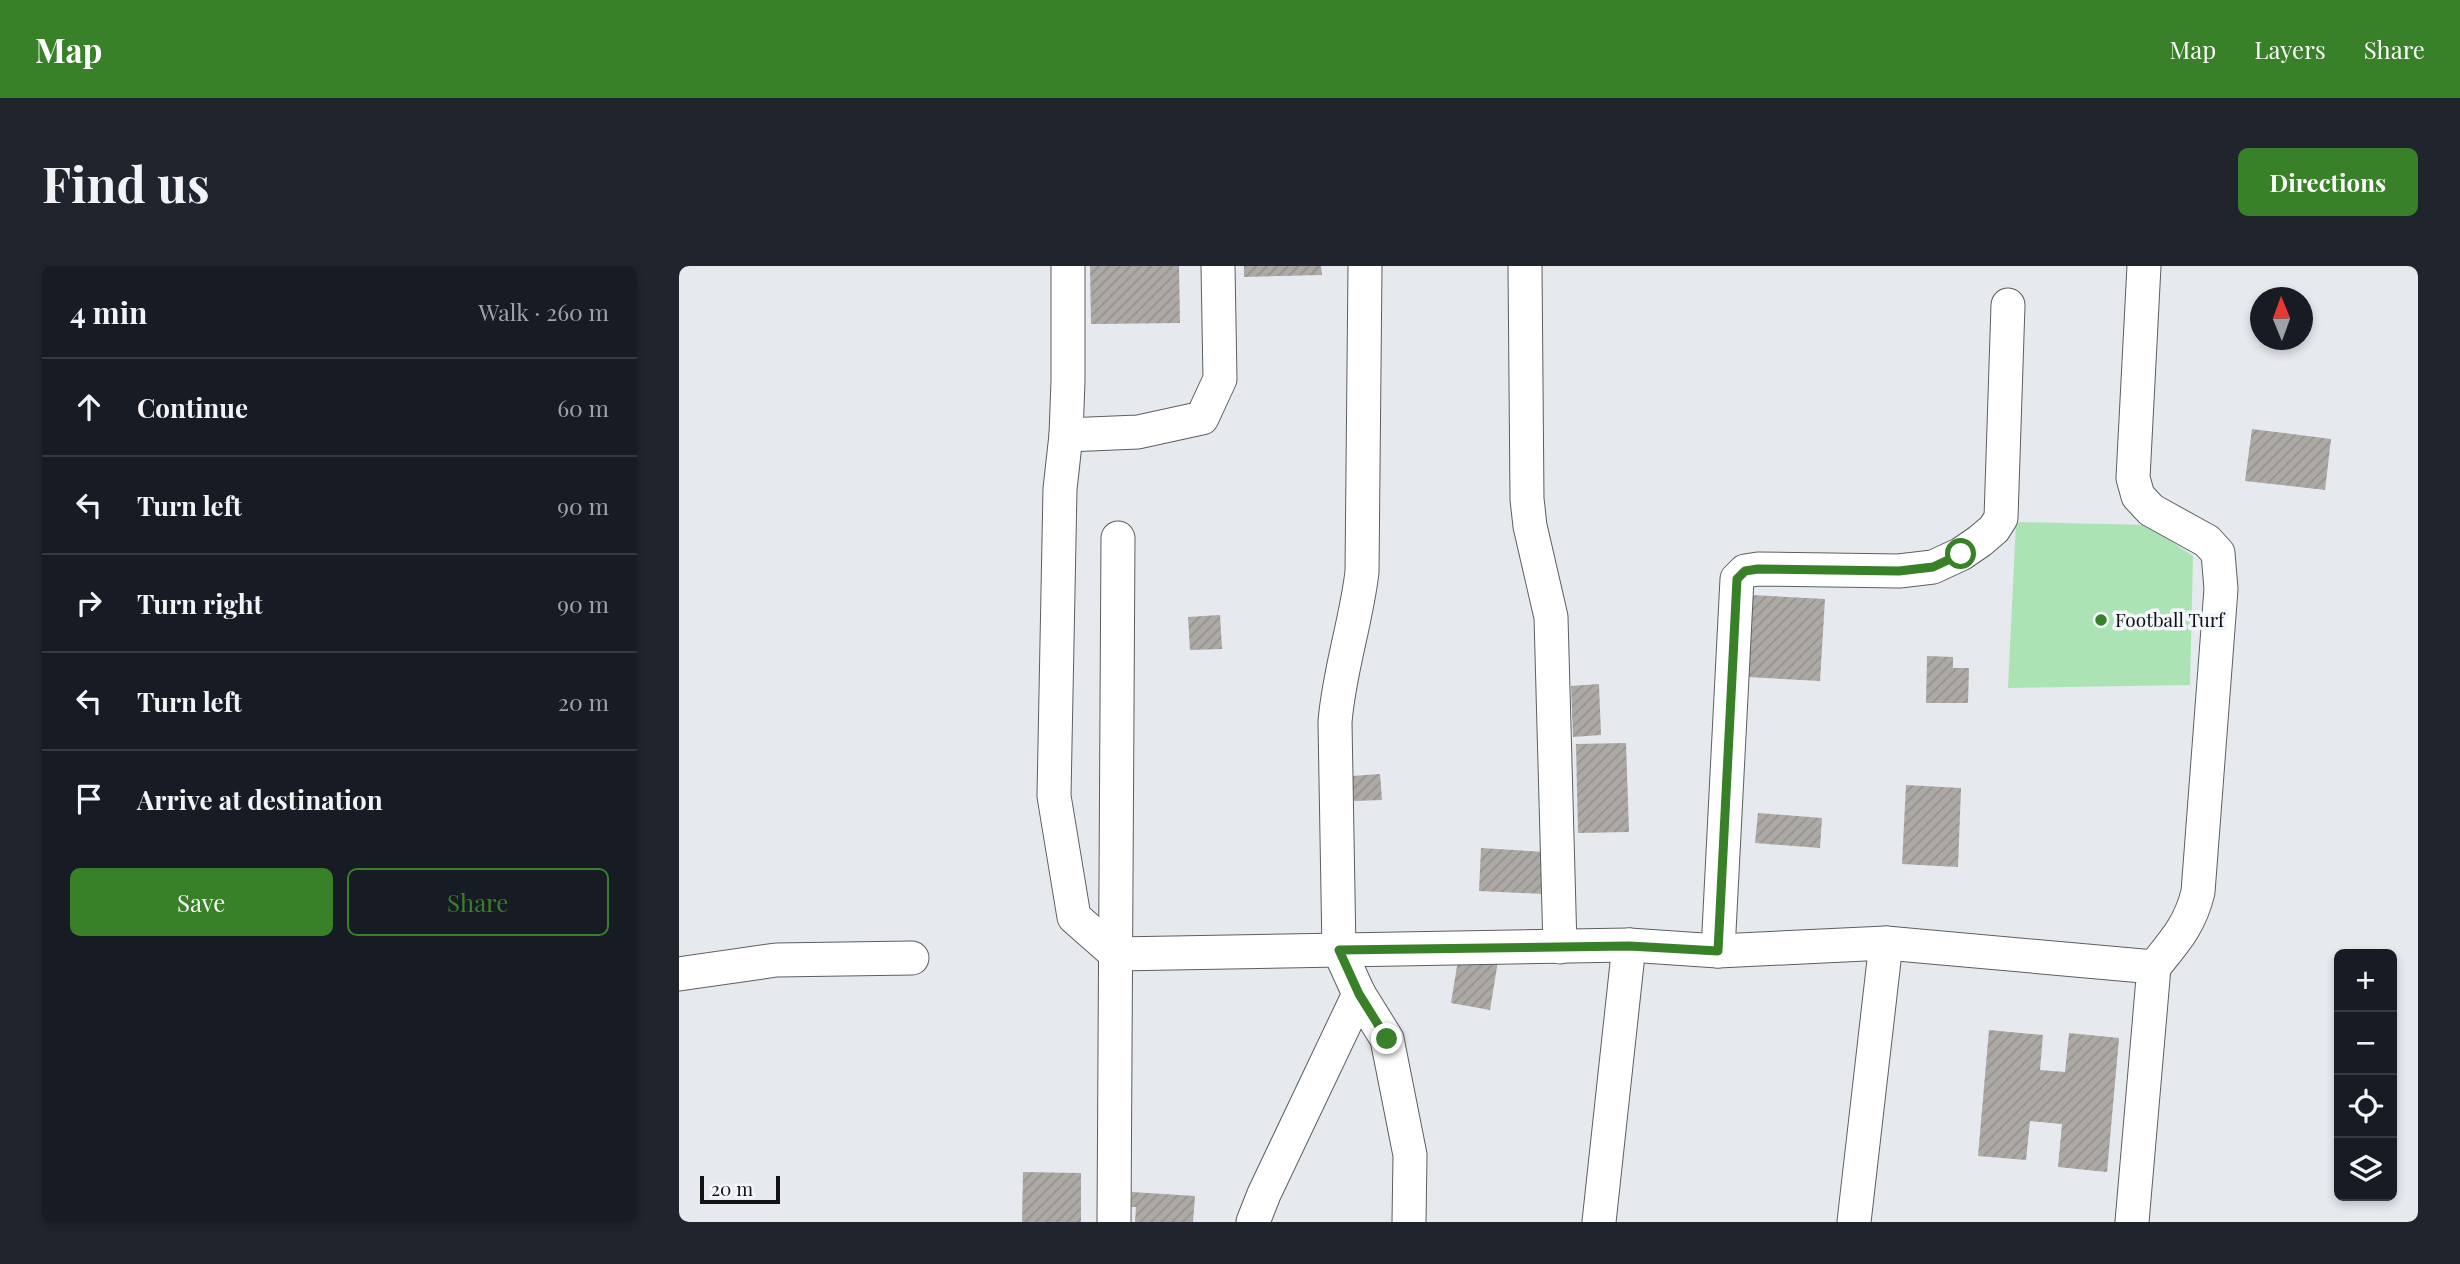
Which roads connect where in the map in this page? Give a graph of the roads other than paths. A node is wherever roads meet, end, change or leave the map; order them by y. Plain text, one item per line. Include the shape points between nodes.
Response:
1 (1068, 266) edge
2 (1218, 266) edge
3 (1365, 266) edge
4 (1525, 266) edge
5 (2144, 266) edge
6 (2008, 305) dead end
7 (1066, 435) junction
8 (1118, 538) dead end
9 (1886, 943) junction
10 (1629, 946) junction
11 (1560, 947) junction
12 (1339, 950) junction
13 (1718, 951) junction
14 (1116, 954) junction
15 (912, 958) dead end
16 (2154, 967) junction
17 (679, 974) edge
18 (1359, 994) junction
19 (1114, 1222) edge
20 (1253, 1222) edge
21 (1409, 1222) edge
22 (1599, 1222) edge
23 (1854, 1222) edge
24 (2132, 1222) edge

1 - 7 street
2 - 7 street via 1220,379 1202,418 1138,432
3 - 12 street via 1362,572 1335,722
4 - 11 street via 1527,499 1551,617
5 - 16 street via 2133,478 2138,496 2151,510 2207,541 2218,553 2221,580 2198,892 2193,913
6 - 13 street via 2001,517 1994,529 1961,554 1933,567 1899,571 1758,569 1745,571 1737,579
7 - 14 street via 1060,489 1054,796 1074,917
8 - 14 street
9 - 13 street
9 - 16 street
9 - 23 street
10 - 11 street
10 - 13 street
10 - 22 street
11 - 12 street
12 - 14 street
12 - 18 street
14 - 19 street
15 - 17 street via 776,960
16 - 24 street
18 - 20 street
18 - 21 street via 1387,1039 1410,1155

